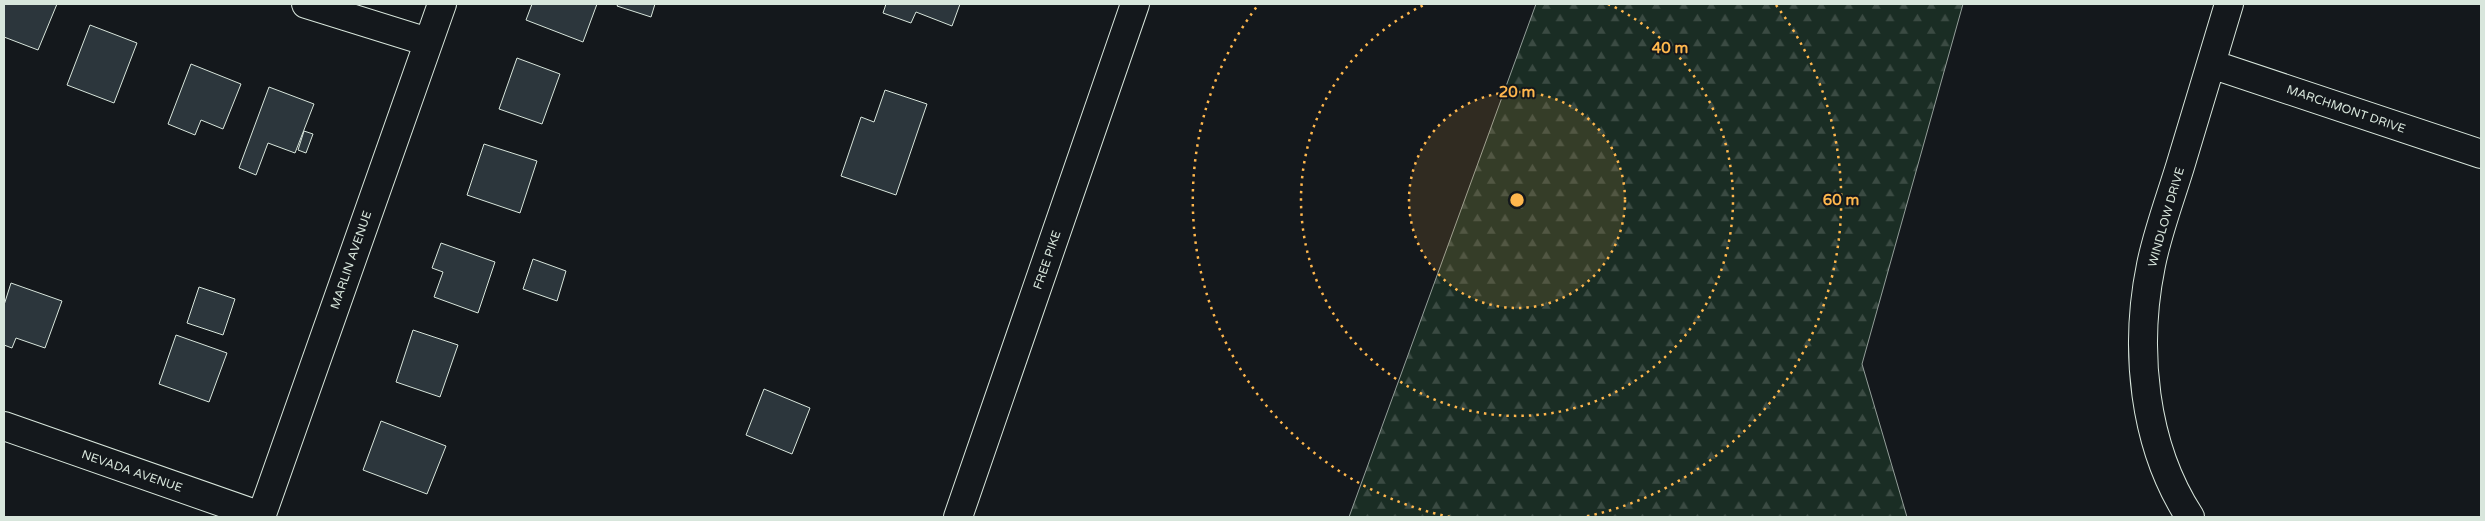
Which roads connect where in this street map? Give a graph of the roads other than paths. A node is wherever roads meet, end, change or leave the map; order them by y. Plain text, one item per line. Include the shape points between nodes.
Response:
1 (306, 4) edge
2 (442, 4) edge
3 (1135, 4) edge
4 (2229, 4) edge
5 (428, 42) junction
6 (2211, 64) junction
7 (2481, 154) edge
8 (4, 426) edge
9 (261, 516) edge
10 (958, 517) edge
11 (2190, 517) edge

1 - 5 street
2 - 5 street, MARLIN AVENUE
3 - 10 street, FREE PIKE
4 - 6 street, WINDLOW DRIVE
5 - 9 street, MARLIN AVENUE
6 - 7 street, MARCHMONT DRIVE
6 - 11 street, WINDLOW DRIVE via 2151,264 2144,316 2144,367 2151,420 2164,465
8 - 9 street, NEVADA AVENUE

